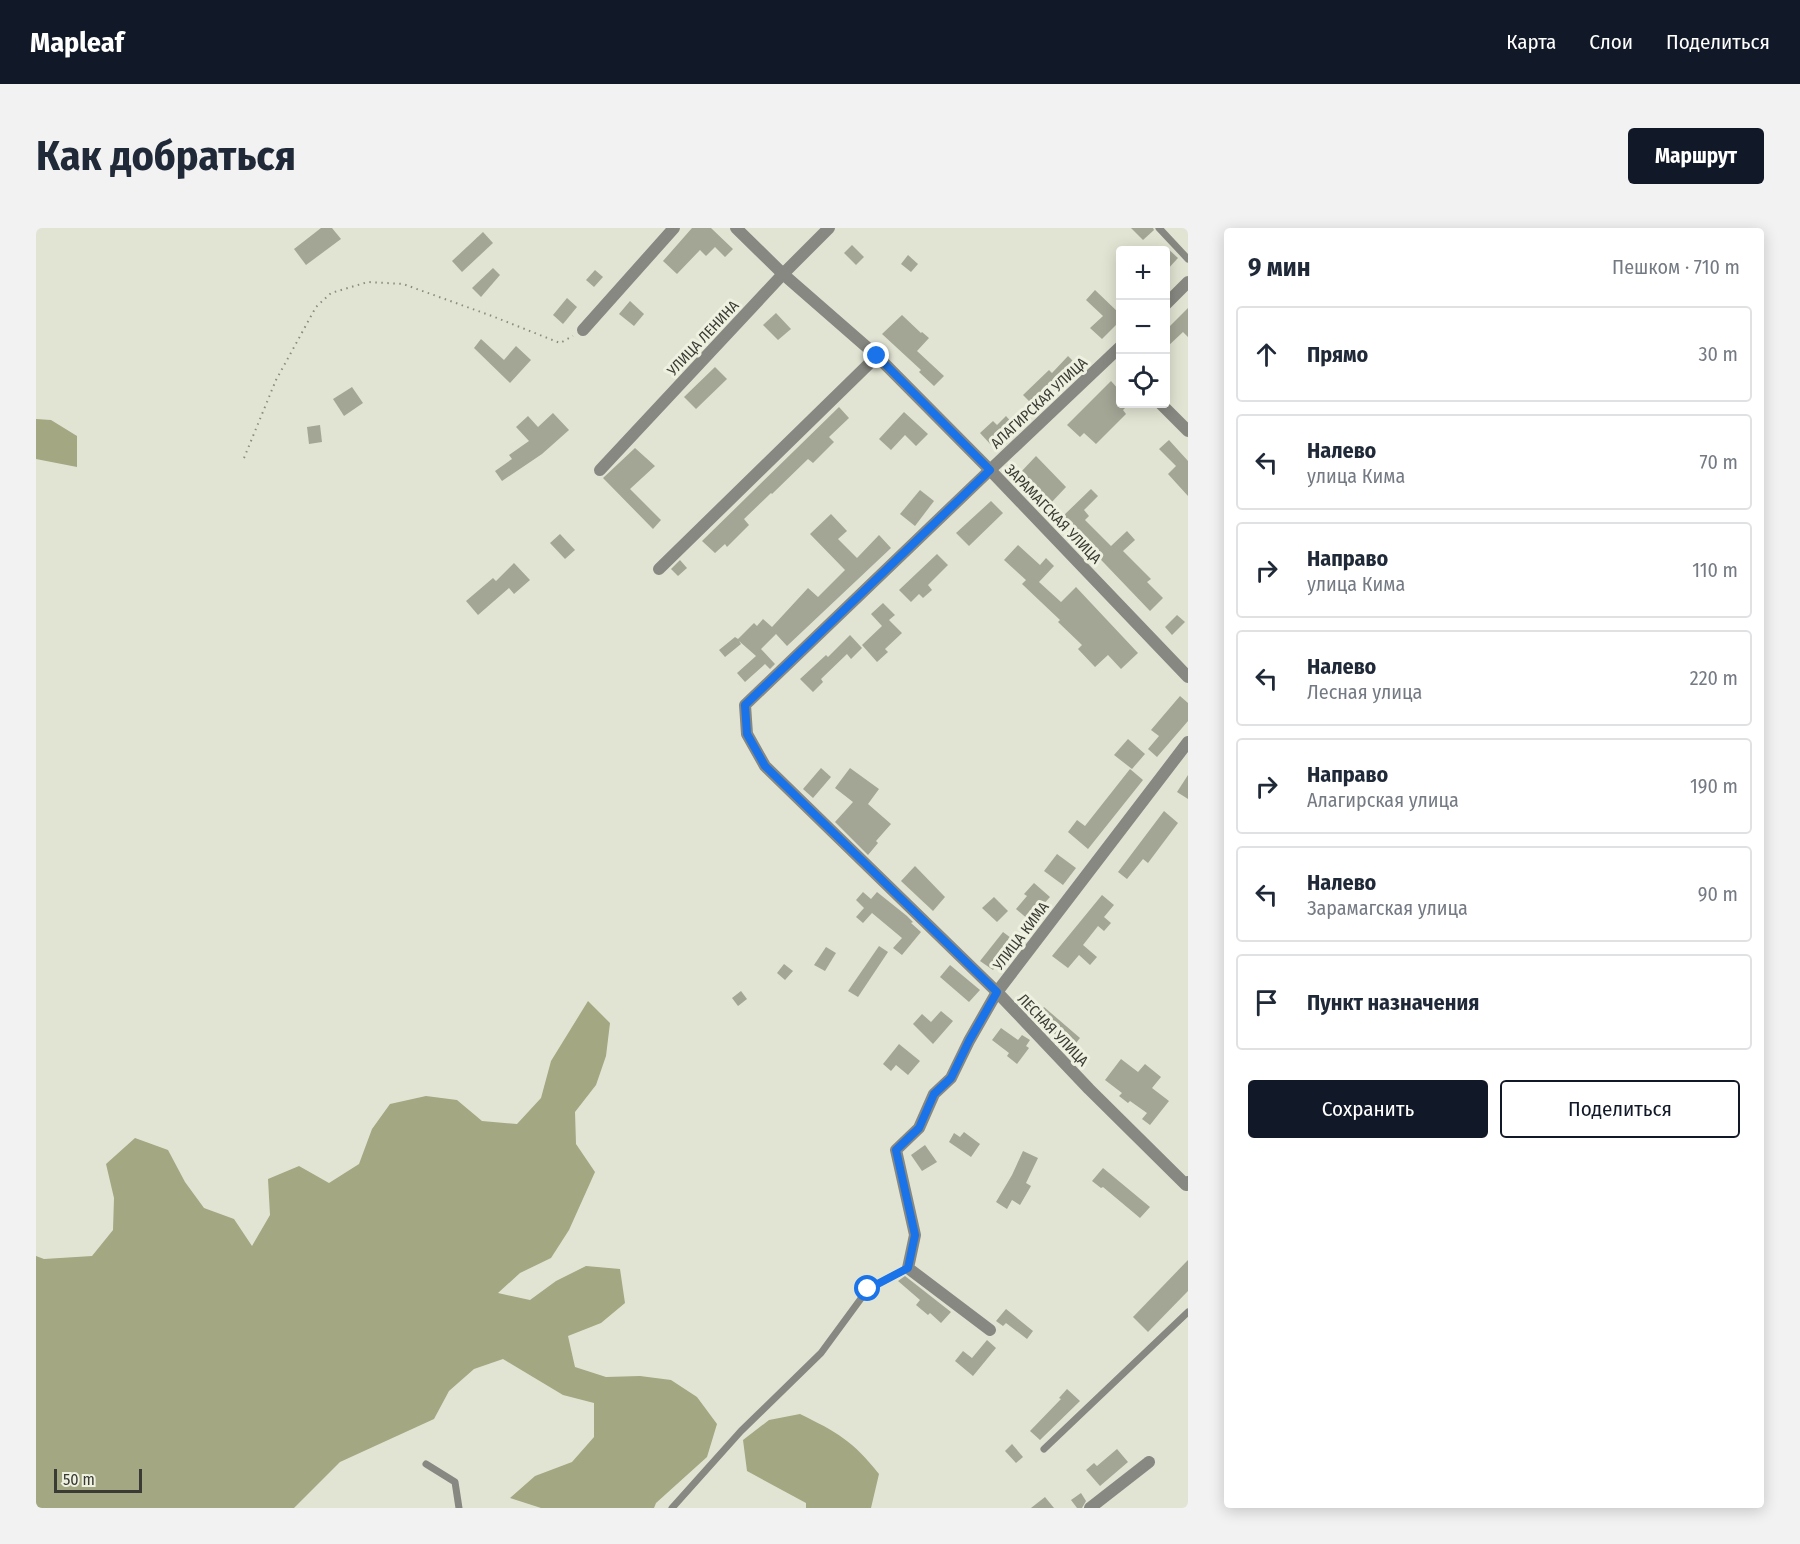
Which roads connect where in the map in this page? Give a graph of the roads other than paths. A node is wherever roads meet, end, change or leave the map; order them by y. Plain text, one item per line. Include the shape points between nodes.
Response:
1 (674, 228) edge
2 (736, 228) edge
3 (829, 228) edge
4 (1159, 228) edge
5 (1188, 259) edge
6 (783, 274) junction
7 (1188, 282) edge
8 (1170, 300) edge
9 (583, 330) road end
10 (877, 356) junction
11 (1116, 357) edge
12 (1165, 408) edge
13 (1188, 432) edge
14 (600, 470) dead end
15 (990, 470) junction
16 (659, 568) dead end
17 (1188, 677) edge
18 (745, 705) joint
19 (1188, 742) edge
20 (997, 992) junction
21 (1187, 1183) edge
22 (908, 1268) junction
23 (1188, 1312) edge
24 (990, 1330) dead end
25 (1044, 1449) dead end
26 (1149, 1462) dead end
27 (426, 1464) dead end
28 (459, 1508) edge
29 (672, 1508) edge
30 (1090, 1508) edge

1 - 9 street
2 - 6 street, ЗАРАМАГСКАЯ УЛИЦА
3 - 6 street, УЛИЦА ЛЕНИНА
4 - 5 lane
6 - 10 street, ЗАРАМАГСКАЯ УЛИЦА
6 - 14 street, УЛИЦА ЛЕНИНА
7 - 8 street
10 - 15 street, ЗАРАМАГСКАЯ УЛИЦА
10 - 16 street
11 - 15 street, АЛАГИРСКАЯ УЛИЦА
12 - 13 street
15 - 17 street, ЗАРАМАГСКАЯ УЛИЦА
15 - 18 street, АЛАГИРСКАЯ УЛИЦА
18 - 20 street, ЛЕСНАЯ УЛИЦА via 747,734 765,766
19 - 20 street, УЛИЦА КИМА
20 - 21 street, ЛЕСНАЯ УЛИЦА via 1089,1089
20 - 22 street, УЛИЦА КИМА via 951,1078 934,1094 919,1128 896,1150 915,1235
22 - 24 street
22 - 29 lane via 868,1289 821,1353 741,1431
23 - 25 lane
26 - 30 street
27 - 28 lane via 455,1482

